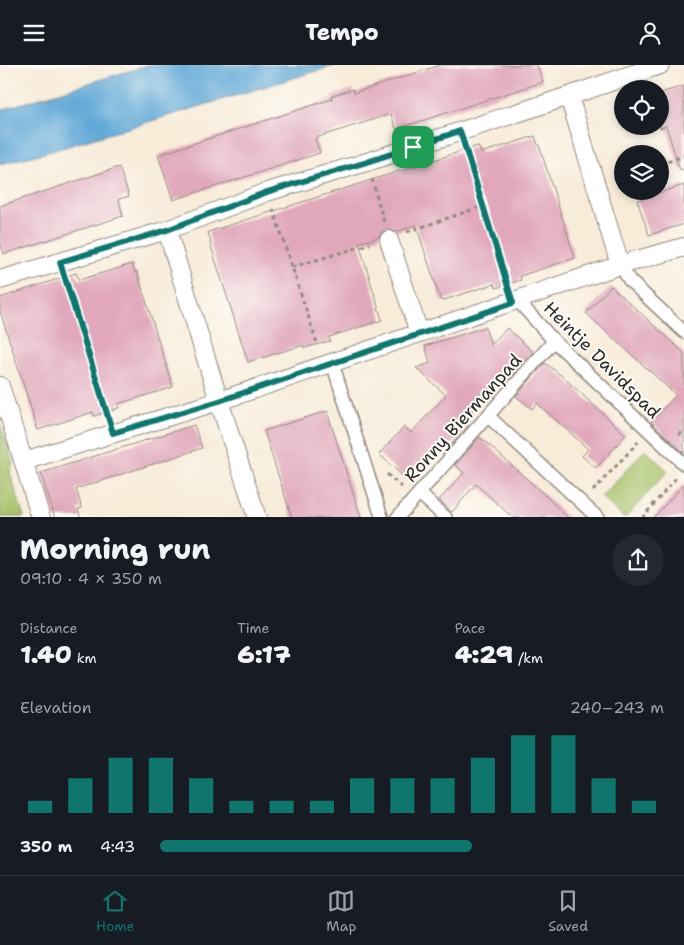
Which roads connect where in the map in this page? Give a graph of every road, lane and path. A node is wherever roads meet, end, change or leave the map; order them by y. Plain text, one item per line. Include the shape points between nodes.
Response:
1 (660, 65) edge
2 (569, 96) junction
3 (460, 131) junction
4 (684, 156) edge
5 (669, 161) edge
6 (367, 162) junction
7 (267, 192) junction
8 (484, 206) junction
9 (167, 230) junction
10 (389, 239) junction
11 (684, 247) edge
12 (60, 262) junction
13 (620, 265) junction
14 (292, 267) junction
15 (0, 280) edge
16 (516, 302) junction
17 (684, 332) edge
18 (419, 333) junction
19 (554, 341) junction
20 (328, 364) junction
21 (0, 386) edge
22 (219, 401) junction
23 (488, 416) junction
24 (113, 433) junction
25 (666, 448) junction
26 (24, 461) junction
27 (684, 464) edge
28 (678, 477) dead end
29 (419, 493) junction
30 (595, 500) dead end
31 (41, 517) edge
32 (257, 517) edge
33 (382, 517) edge
34 (396, 517) edge
35 (446, 517) edge
36 (598, 517) edge
37 (642, 517) edge

1 - 2 street
2 - 3 street
2 - 13 street
3 - 6 street
3 - 8 path
4 - 5 path
6 - 7 street
6 - 10 path
7 - 9 street
7 - 14 path
8 - 10 path
8 - 16 path
9 - 12 street
9 - 22 street
10 - 14 path
10 - 18 street
11 - 13 street
12 - 15 street
12 - 24 path
13 - 16 street
13 - 17 street via 630,281
14 - 20 path
16 - 18 street
16 - 19 street, Heintje Davidspad
18 - 20 street
19 - 23 street, Ronny Biermanpad
19 - 25 street, Heintje Davidspad
20 - 22 street
20 - 33 street
21 - 26 street
22 - 24 street
22 - 32 street
23 - 29 street, Ronny Biermanpad
23 - 36 street
24 - 26 street
25 - 27 street, Heintje Davidspad
25 - 30 path via 662,453 638,442 592,491
26 - 31 street
28 - 37 path
29 - 34 street, Ronny Biermanpad
29 - 35 street

